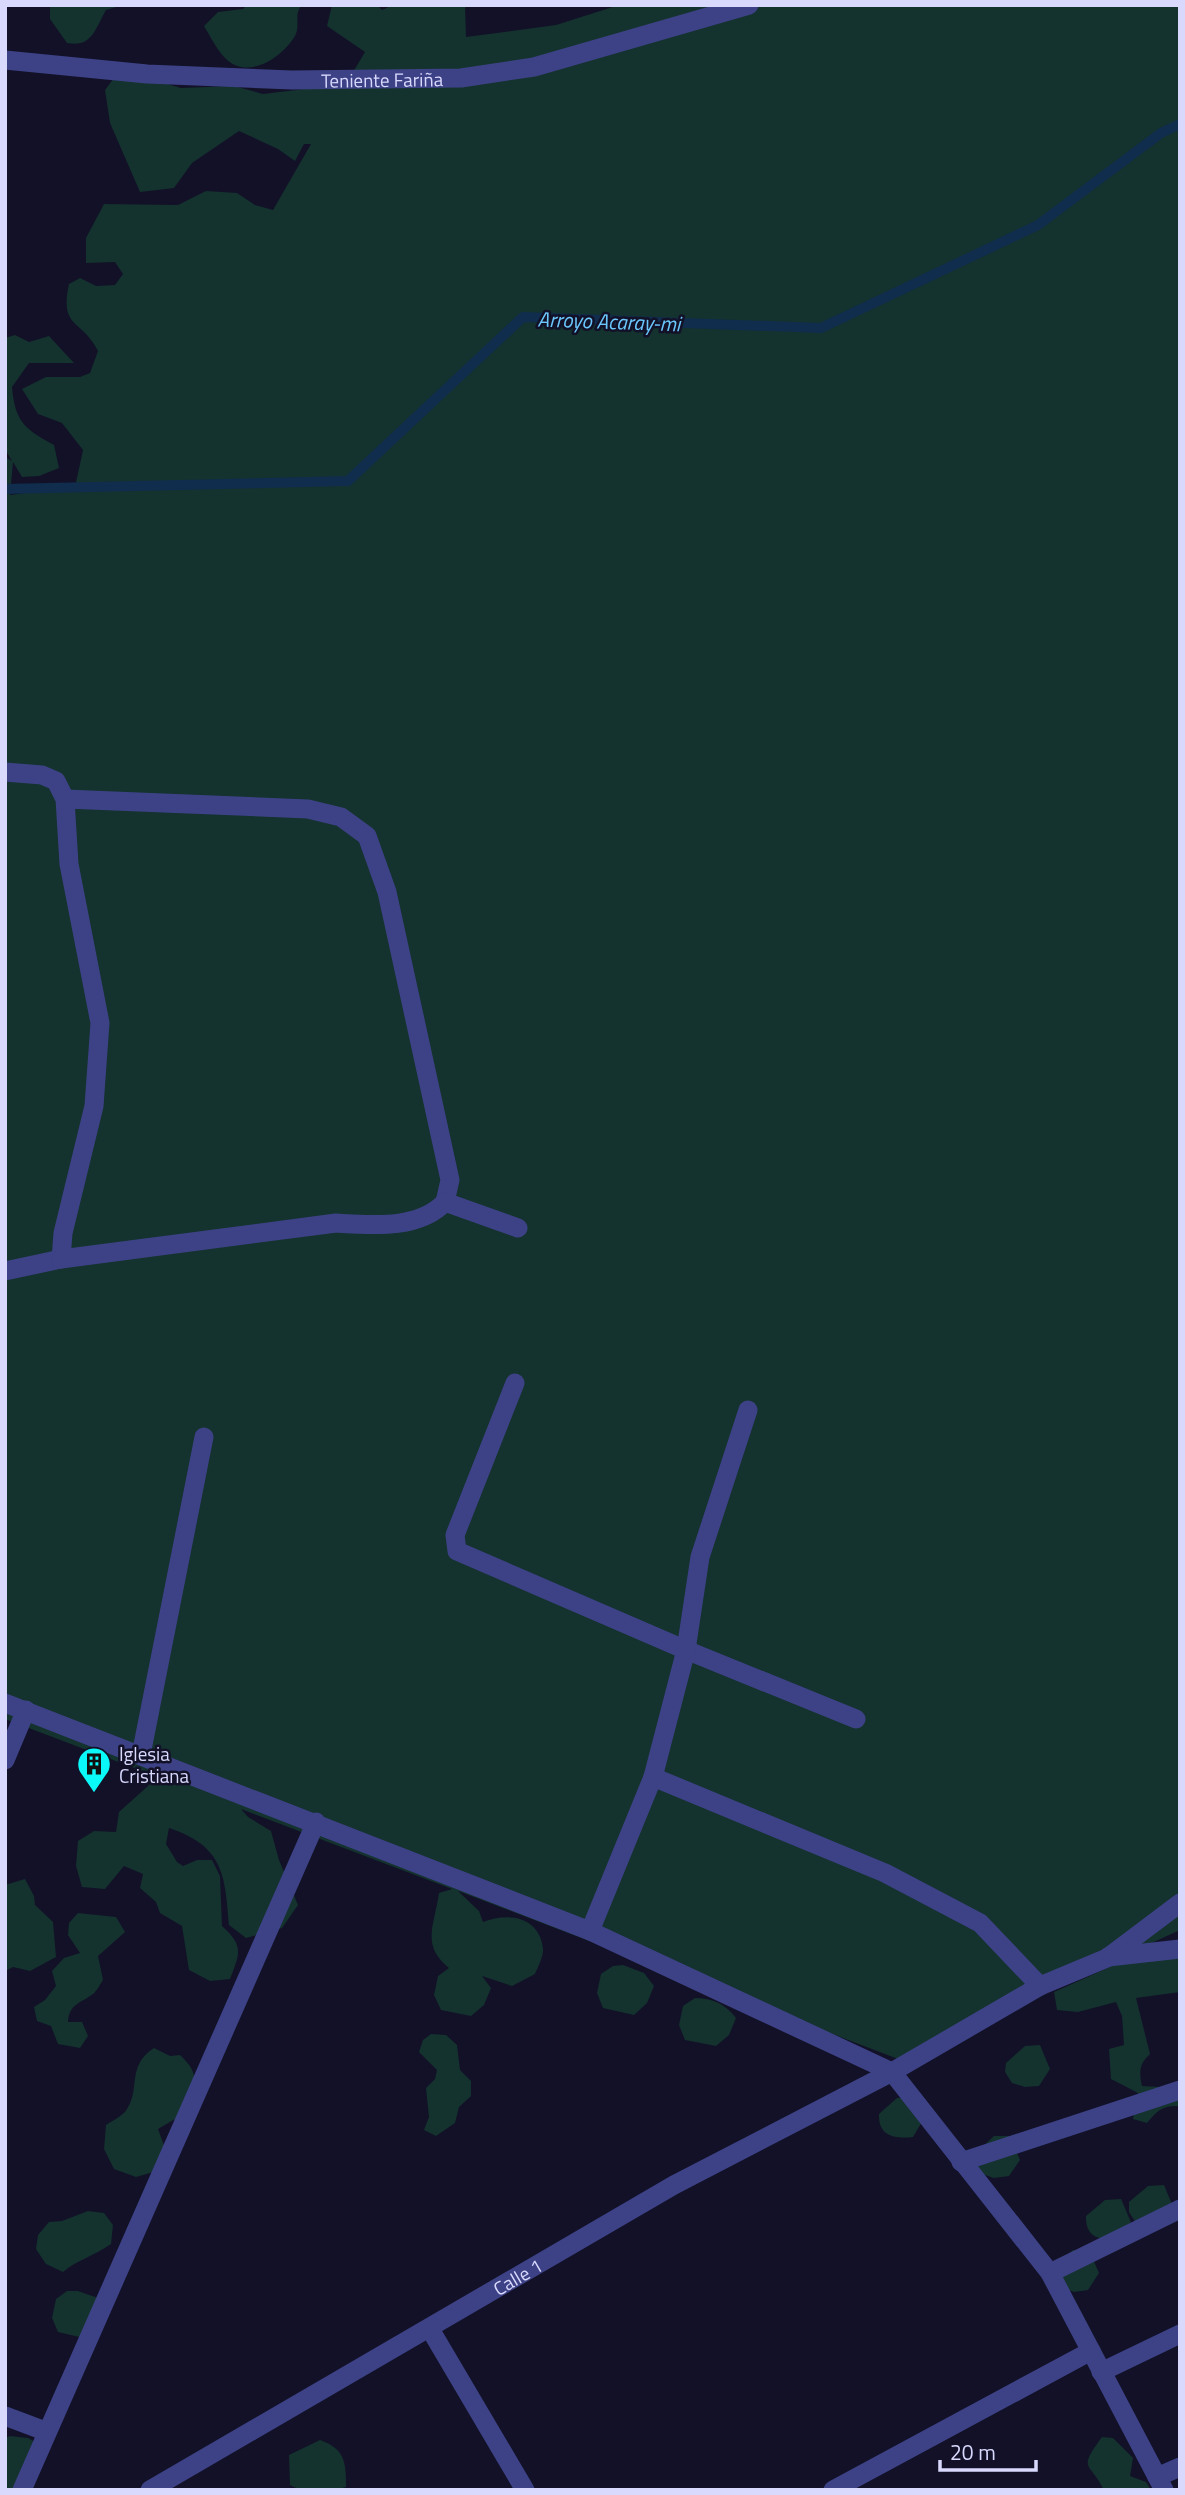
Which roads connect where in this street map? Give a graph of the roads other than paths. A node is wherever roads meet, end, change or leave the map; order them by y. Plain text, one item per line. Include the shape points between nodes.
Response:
1 (749, 5) edge
2 (5, 60) edge
3 (5, 772) edge
4 (65, 799) junction
5 (445, 1202) junction
6 (518, 1228) dead end
7 (61, 1259) junction
8 (5, 1271) edge
9 (515, 1383) dead end
10 (748, 1410) dead end
11 (204, 1437) dead end
12 (686, 1650) junction
13 (5, 1703) edge
14 (26, 1710) junction
15 (856, 1718) dead end
16 (141, 1755) junction
17 (5, 1760) edge
18 (653, 1777) junction
19 (316, 1822) junction
20 (1180, 1903) edge
21 (590, 1931) junction
22 (1180, 1949) edge
23 (1107, 1958) junction
24 (1040, 1986) junction
25 (892, 2072) junction
26 (1180, 2090) edge
27 (961, 2162) junction
28 (1180, 2209) edge
29 (1050, 2273) junction
30 (430, 2329) junction
31 (1180, 2334) edge
32 (1091, 2351) junction
33 (1101, 2372) junction
34 (5, 2416) edge
35 (45, 2431) junction
36 (1180, 2467) edge
37 (1160, 2484) edge
38 (22, 2490) edge
39 (150, 2490) edge
40 (525, 2490) edge
41 (833, 2490) edge

1 - 2 street, Teniente Fariña via 534,67 461,78 147,74
3 - 4 street via 56,781
4 - 5 street via 308,809 341,817 367,836 387,892 450,1180
4 - 7 street via 69,864 100,1023 94,1106 63,1233
5 - 6 street
5 - 7 street via 425,1216 381,1226 335,1223
7 - 8 street
9 - 12 street via 455,1535 457,1551
10 - 12 street via 700,1557
11 - 16 street
12 - 15 street
12 - 18 street
13 - 14 street
14 - 16 street
14 - 17 street
16 - 19 street
18 - 21 street
18 - 24 street via 885,1873 980,1923
19 - 21 street
19 - 35 street
20 - 23 street
21 - 25 street
22 - 23 street
23 - 24 street, Calle 1
24 - 25 street, Calle 1
25 - 27 street
25 - 30 street, Calle 1 via 674,2185
26 - 27 street
27 - 29 street
28 - 29 street
29 - 32 street
30 - 39 street, Calle 1
30 - 40 street
31 - 33 street
32 - 33 street
32 - 41 street
33 - 37 street
34 - 35 street
35 - 38 street
36 - 37 street

